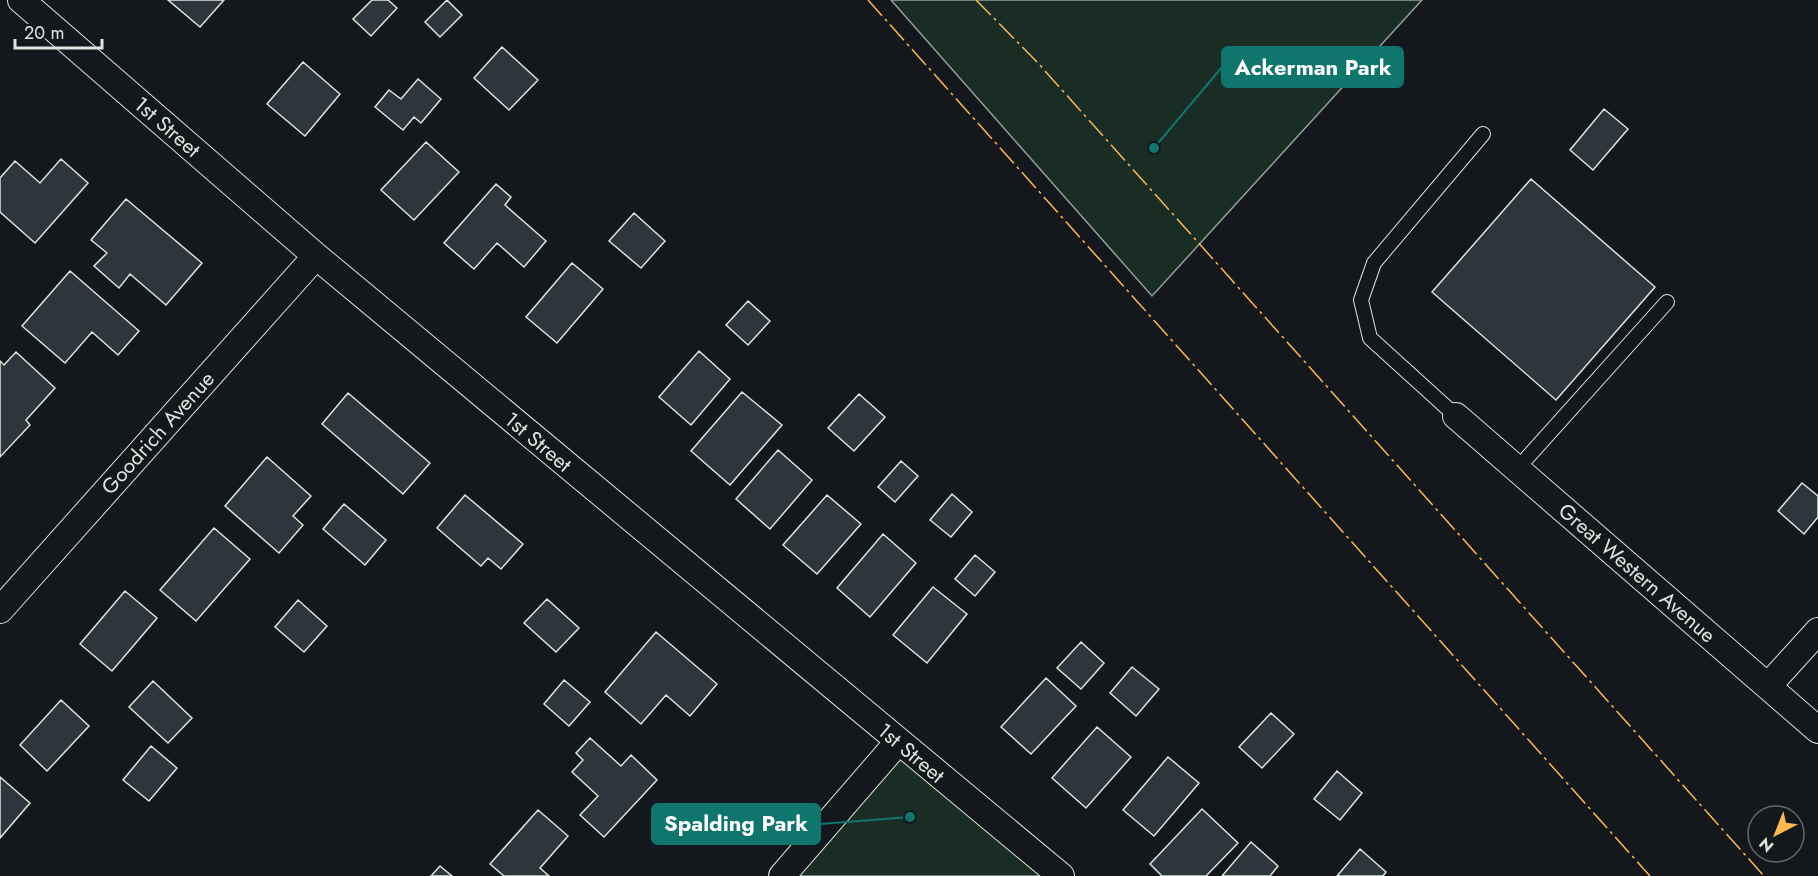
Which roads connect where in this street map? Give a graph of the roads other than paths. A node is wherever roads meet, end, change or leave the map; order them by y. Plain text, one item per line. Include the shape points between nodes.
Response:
1 (21, 0) edge
2 (1483, 134) dead end
3 (316, 256) junction
4 (1667, 302) dead end
5 (1456, 416) joint
6 (1517, 469) junction
7 (0, 610) edge
8 (1818, 631) edge
9 (1768, 686) junction
10 (1818, 730) edge
11 (898, 742) junction
12 (782, 876) edge
13 (1061, 876) edge

1 - 3 street, 1st Street
2 - 5 lane via 1374,263 1361,300 1370,338
3 - 7 street, Goodrich Avenue
3 - 11 street, 1st Street
4 - 6 lane
5 - 6 street, Great Western Avenue
6 - 9 street, Great Western Avenue
8 - 9 street
9 - 10 street, Great Western Avenue
11 - 12 street
11 - 13 street, 1st Street

